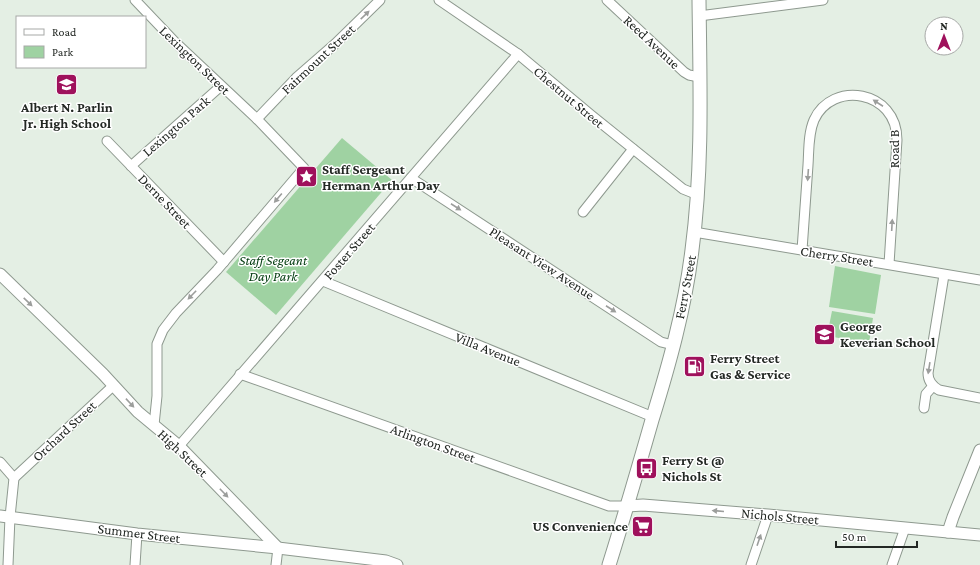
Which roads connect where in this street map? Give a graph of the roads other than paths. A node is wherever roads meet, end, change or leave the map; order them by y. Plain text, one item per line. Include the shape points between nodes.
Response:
1 (135, 0) edge
2 (380, 0) edge
3 (439, 0) edge
4 (608, 0) edge
5 (699, 0) edge
6 (822, 0) edge
7 (699, 16) junction
8 (518, 54) junction
9 (699, 77) junction
10 (221, 86) junction
11 (257, 119) junction
12 (107, 141) dead end
13 (633, 150) junction
14 (130, 166) junction
15 (411, 178) junction
16 (698, 195) junction
17 (583, 212) dead end
18 (694, 232) junction
19 (802, 250) junction
20 (224, 262) junction
21 (889, 264) junction
22 (0, 274) edge
23 (944, 275) junction
24 (980, 280) edge
25 (323, 281) junction
26 (673, 346) junction
27 (240, 374) junction
28 (114, 385) junction
29 (932, 386) junction
30 (980, 398) edge
31 (924, 408) dead end
32 (653, 416) junction
33 (154, 425) junction
34 (179, 446) junction
35 (980, 450) edge
36 (0, 462) edge
37 (14, 478) junction
38 (627, 506) junction
39 (768, 515) junction
40 (5, 517) edge
41 (905, 528) junction
42 (948, 532) junction
43 (137, 534) junction
44 (980, 535) edge
45 (278, 548) junction
46 (8, 565) edge
47 (135, 565) edge
48 (276, 565) edge
49 (397, 565) edge
50 (608, 565) edge
51 (751, 565) edge
52 (892, 565) edge

1 - 10 street, Lexington Street
11 -> 2 street, Fairmount Street via 296,78
3 - 8 street, Chestnut Street
4 - 9 street, Reed Avenue via 684,72
5 - 7 main road, Ferry Street
6 - 7 street
7 - 9 main road, Ferry Street
8 - 13 street, Chestnut Street
8 - 15 street, Foster Street
9 - 16 main road, Ferry Street
10 - 11 street, Lexington Street
10 - 14 street, Lexington Park
11 -> 20 street, Lexington Street via 304,168
12 - 14 street, Derne Street
13 - 16 street, Chestnut Street via 683,189
13 - 17 street
14 - 20 street, Derne Street
15 - 25 street, Foster Street
15 -> 26 street, Pleasant View Avenue via 661,342
16 - 18 main road, Ferry Street
18 - 19 street, Cherry Street
18 - 26 main road, Ferry Street via 688,277
19 - 21 street, Cherry Street
21 -> 19 street, Road B via 896,127 886,109 876,101 863,96 833,100 814,121
20 -> 33 street via 163,330 157,344
21 - 23 street, Cherry Street
22 -> 28 street, High Street
23 - 24 street, Cherry Street
23 -> 29 street via 928,373
25 - 27 street, Foster Street
25 - 32 street, Villa Avenue
26 - 32 main road, Ferry Street
27 - 34 street, Foster Street
27 - 38 street, Arlington Street via 609,506
28 -> 33 street, High Street via 138,412
28 - 37 street, Orchard Street
29 - 30 street via 939,390
29 - 31 street via 926,394
32 - 38 main road, Ferry Street
33 - 34 street, High Street
34 -> 45 street, High Street
35 - 42 street
36 - 37 street
37 - 40 street
39 -> 38 street, Nichols Street via 643,505
38 - 50 main road, Ferry Street
39 - 41 street, Nichols Street
51 -> 39 street
40 - 43 street, Summer Street
40 - 46 street
41 - 42 street, Nichols Street
41 - 52 street
42 - 44 street, Nichols Street
43 - 45 street, Summer Street
43 - 47 street
45 - 48 street
45 - 49 street via 386,561

